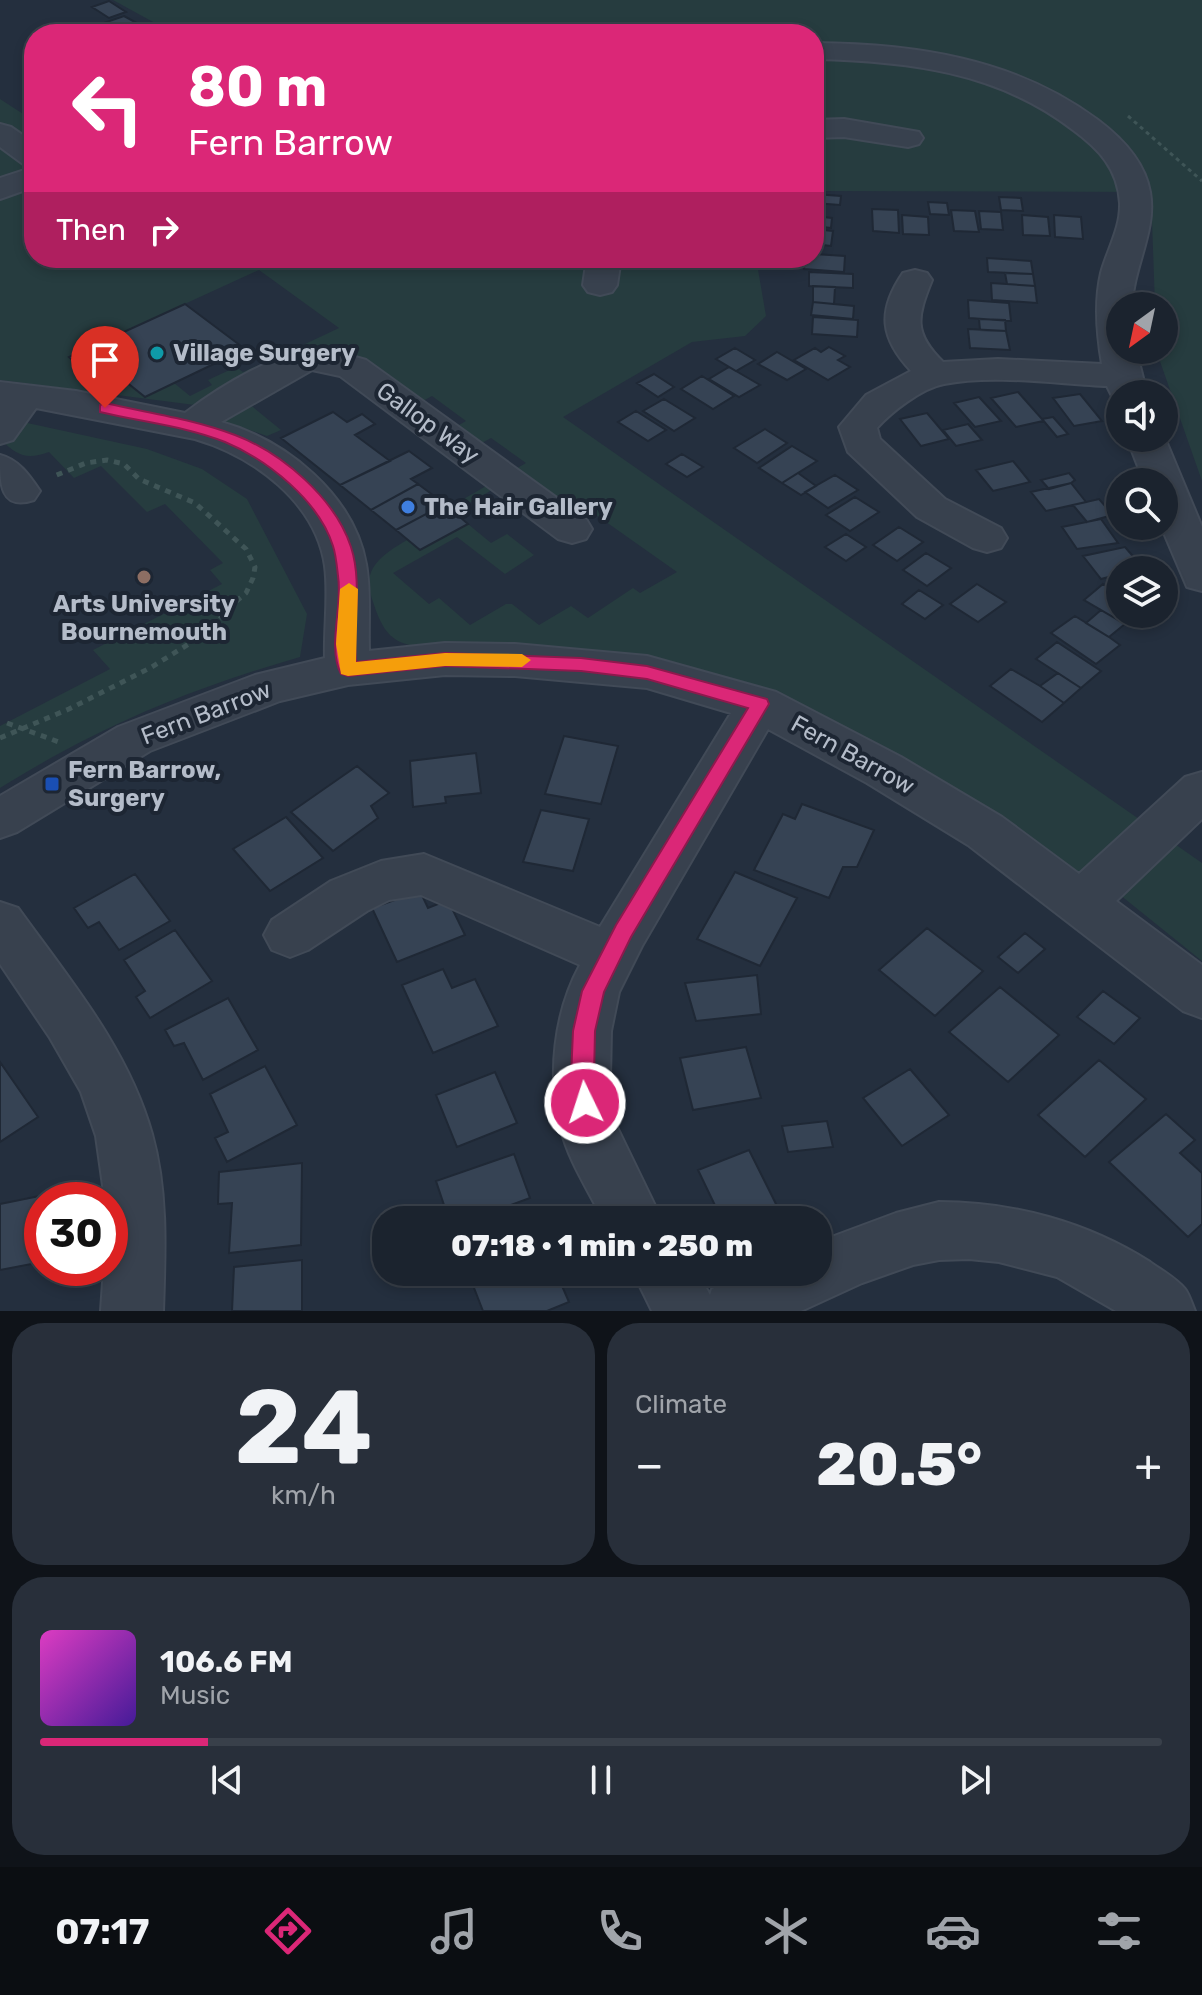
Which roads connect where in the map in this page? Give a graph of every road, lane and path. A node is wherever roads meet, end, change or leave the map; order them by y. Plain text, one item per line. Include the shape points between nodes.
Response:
1 (824, 51) edge
2 (824, 129) edge
3 (0, 133) edge
4 (908, 138) dead end
5 (24, 150) edge
6 (1167, 176) dead end
7 (24, 180) edge
8 (1133, 185) junction
9 (0, 189) edge
10 (915, 280) dead end
11 (934, 373) junction
12 (1124, 380) edge
13 (1106, 383) edge
14 (13, 394) edge
15 (191, 427) junction
16 (0, 432) edge
17 (10, 479) edge
18 (1178, 517) edge
19 (572, 529) dead end
20 (987, 538) dead end
21 (1202, 577) edge
22 (348, 669) junction
23 (760, 704) junction
24 (7, 723) dead end
25 (18, 730) junction
26 (0, 738) edge
27 (66, 747) dead end
28 (1202, 790) edge
29 (0, 819) edge
30 (1081, 903) junction
31 (0, 923) edge
32 (290, 935) dead end
33 (611, 955) junction
34 (1202, 995) edge
35 (626, 1206) edge
36 (832, 1267) edge
37 (671, 1286) edge
38 (788, 1286) edge
39 (132, 1311) edge
40 (686, 1311) edge
41 (734, 1311) edge
42 (1164, 1311) edge

1 - 8 street via 927,59 1017,84 1053,101 1112,146
2 - 4 street
3 - 5 street
6 - 8 street
7 - 9 street
8 - 12 street via 1136,211 1117,278
10 - 11 street via 901,311 902,333 912,353
11 - 13 street via 998,370
11 - 20 street via 867,414 858,427 862,443 931,508
14 - 15 street
14 - 16 street
15 - 19 street, Gallop Way via 304,360 323,359 353,368
15 - 22 street via 232,439 272,462 328,517 342,547 348,581
17 - 25 path via 107,460 124,464 139,479 195,503 246,549 255,567 246,593 213,629 150,668
18 - 21 street
22 - 23 street, Fern Barrow via 445,659 581,664 647,672
22 - 29 street, Fern Barrow via 271,687 134,739
23 - 30 street, Fern Barrow via 985,831
23 - 33 street
24 - 25 path
25 - 26 path
25 - 27 path via 50,736
28 - 30 street
30 - 34 street, Fern Barrow
31 - 39 street via 106,1082 130,1172 137,1241
32 - 33 street via 381,881 424,874
33 - 35 street via 593,991 582,1077 589,1130
36 - 42 street via 936,1231 984,1232 1031,1240 1079,1257
37 - 40 street
38 - 41 street

